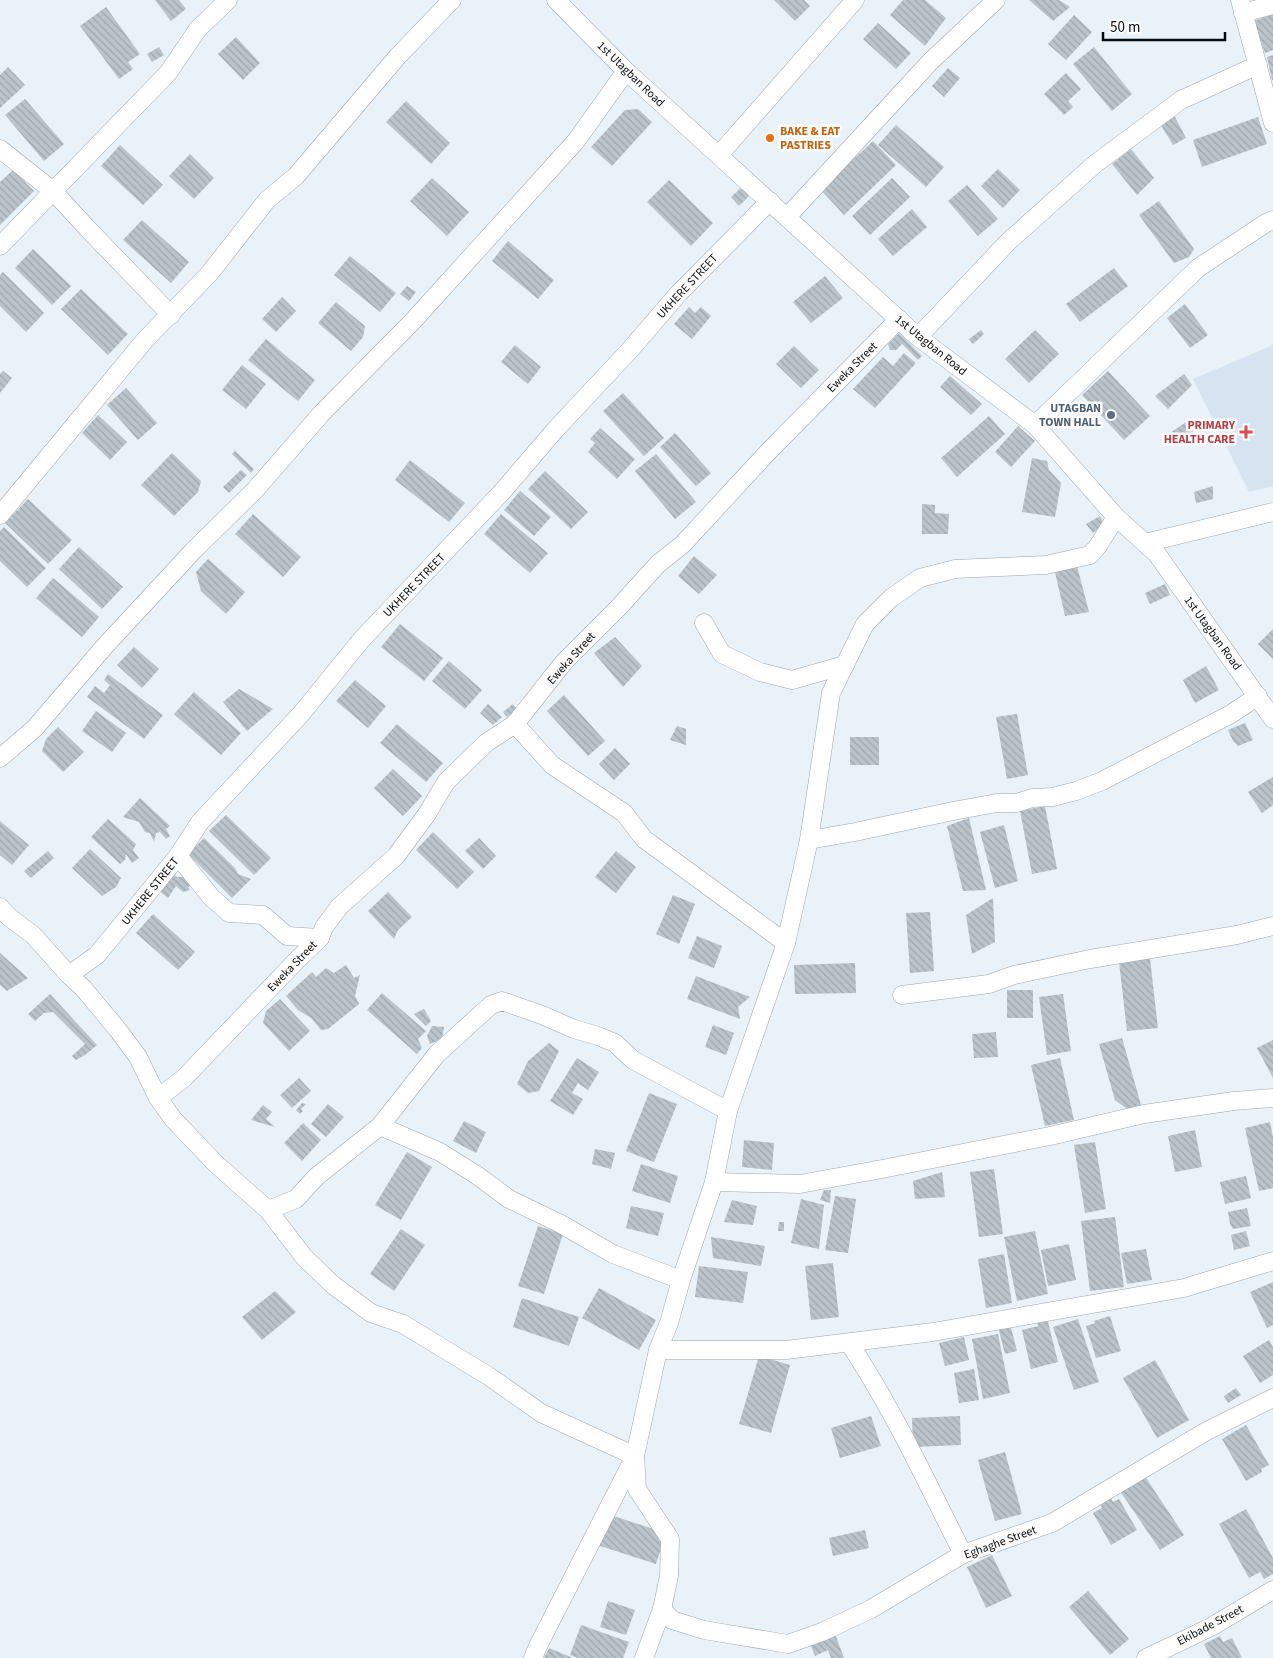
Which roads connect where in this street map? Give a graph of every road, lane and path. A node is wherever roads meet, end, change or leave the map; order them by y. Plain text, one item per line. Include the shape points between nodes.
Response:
1 (228, 0) edge
2 (452, 0) edge
3 (556, 0) edge
4 (855, 0) edge
5 (996, 0) edge
6 (1273, 5) edge
7 (1241, 7) edge
8 (1258, 65) junction
9 (626, 71) junction
10 (1273, 123) edge
11 (0, 149) edge
12 (719, 155) junction
13 (53, 191) junction
14 (770, 201) junction
15 (787, 217) junction
16 (1273, 220) edge
17 (0, 246) edge
18 (171, 315) junction
19 (899, 319) junction
20 (918, 337) junction
21 (1035, 425) junction
22 (1273, 512) edge
23 (0, 515) edge
24 (1116, 517) junction
25 (1144, 543) junction
26 (704, 623) dead end
27 (845, 665) junction
28 (1258, 696) junction
29 (1273, 719) edge
30 (514, 724) junction
31 (0, 758) edge
32 (809, 840) junction
33 (178, 856) junction
34 (0, 907) edge
35 (1273, 926) edge
36 (320, 938) junction
37 (786, 943) junction
38 (69, 975) junction
39 (902, 995) dead end
40 (158, 1098) junction
41 (1273, 1098) edge
42 (728, 1111) junction
43 (380, 1126) junction
44 (714, 1182) junction
45 (268, 1210) junction
46 (1273, 1261) edge
47 (681, 1280) junction
48 (849, 1343) junction
49 (658, 1350) junction
50 (1273, 1398) edge
51 (635, 1456) junction
52 (963, 1554) junction
53 (1273, 1590) edge
54 (662, 1609) junction
55 (533, 1658) edge
56 (644, 1658) edge
57 (1146, 1658) edge

1 - 13 street via 198,29 168,73
2 - 18 street via 398,56 296,176 267,200 209,274
3 - 9 street, 1st Utagban Road
4 - 12 street
5 - 15 street via 930,62
6 - 7 street
7 - 8 street
8 - 10 street
8 - 20 street via 1181,100 1095,164 1008,242
9 - 12 street, 1st Utagban Road
9 - 31 street via 576,141 412,322 321,414 255,490 193,551 35,728
11 - 13 street
12 - 14 street, 1st Utagban Road
13 - 17 street
13 - 18 street
14 - 15 street, 1st Utagban Road
14 - 33 street, UKHERE STREET via 678,293 501,493 362,639 301,714 200,822
15 - 19 street, 1st Utagban Road
16 - 21 street via 1198,268
18 - 23 street via 146,340
19 - 20 street, 1st Utagban Road
19 - 30 street, Eweka Street via 683,544 658,564 564,662
20 - 21 street, 1st Utagban Road
21 - 24 street, 1st Utagban Road
22 - 25 street
24 - 25 street, 1st Utagban Road
24 - 27 street via 1090,555 1046,564 955,569 920,578 891,598 865,624
25 - 28 street, 1st Utagban Road via 1157,554
26 - 27 street via 722,654 760,672 792,680
27 - 32 street via 831,693
28 - 29 street, 1st Utagban Road
28 - 32 street via 1231,714 1102,781 1076,791
30 - 36 street, Eweka Street via 486,743 446,782 396,856 340,906
30 - 37 street via 552,765 624,813 644,839
32 - 37 street
33 - 36 street via 211,897 229,913 263,916 287,936
33 - 38 street, UKHERE STREET via 97,955
34 - 38 street via 33,935
35 - 39 street via 1090,959 1014,975 989,984
36 - 40 street, Eweka Street via 184,1078
37 - 42 street
38 - 40 street via 138,1057
40 - 45 street via 173,1119 216,1164
41 - 44 street via 1234,1100 1153,1112 1041,1138 800,1184
42 - 43 street via 633,1060 615,1043 502,1001 491,1005 437,1054
42 - 44 street
43 - 45 street via 316,1177 296,1199
43 - 47 street via 440,1152 509,1199 613,1254
44 - 47 street
45 - 51 street via 304,1257 332,1285 371,1312 403,1324 490,1377 541,1413
46 - 48 street via 1184,1288 933,1332
47 - 49 street
48 - 49 street via 786,1350
48 - 52 street via 897,1425
49 - 51 street
50 - 52 street, Eghaghe Street via 1205,1432 1052,1523
51 - 54 street via 637,1489 670,1539 669,1576
51 - 55 street
52 - 54 street, Eghaghe Street via 871,1609 788,1644 704,1630 672,1620
53 - 57 street, Ekibade Street via 1211,1627
54 - 56 street

